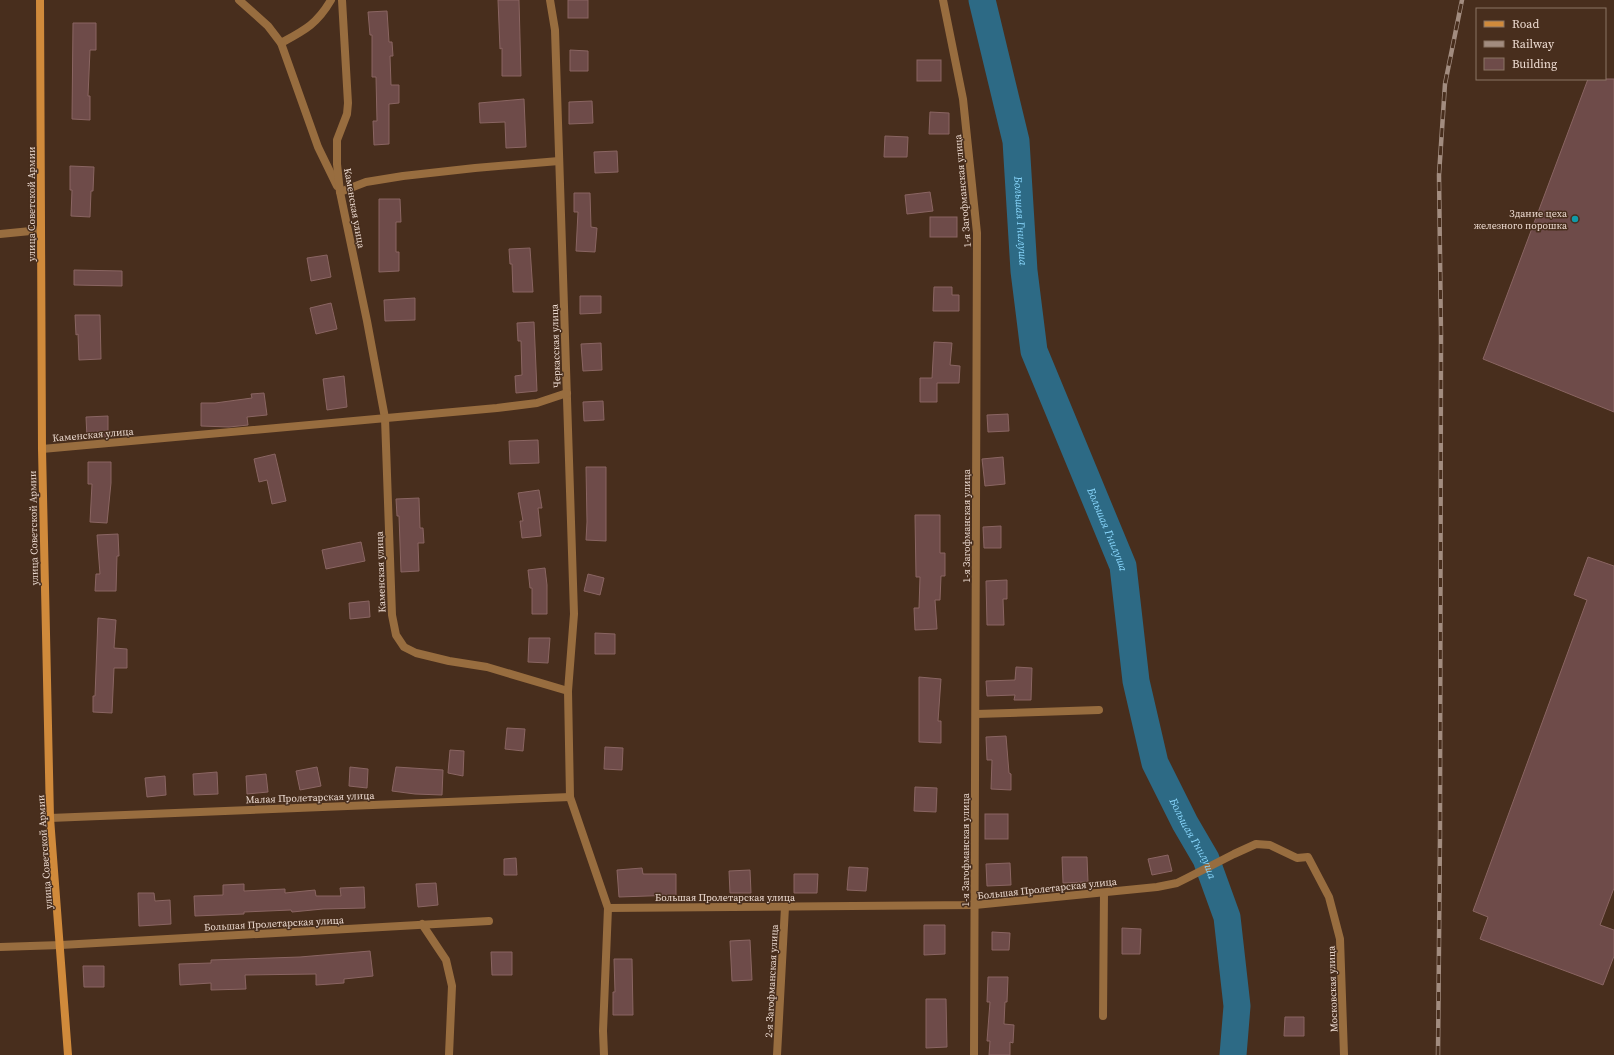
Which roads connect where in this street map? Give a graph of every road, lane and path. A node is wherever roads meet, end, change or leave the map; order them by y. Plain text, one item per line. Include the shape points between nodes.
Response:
1 (40, 0) edge
2 (239, 0) edge
3 (331, 0) edge
4 (342, 0) edge
5 (550, 0) edge
6 (943, 0) edge
7 (281, 42) junction
8 (559, 161) junction
9 (340, 192) junction
10 (41, 230) junction
11 (0, 234) edge
12 (567, 393) junction
13 (385, 418) junction
14 (42, 448) junction
15 (568, 691) junction
16 (1099, 710) dead end
17 (976, 714) junction
18 (570, 797) junction
19 (50, 818) junction
20 (1308, 857) joint
21 (1104, 893) junction
22 (975, 906) junction
23 (785, 907) junction
24 (608, 908) junction
25 (489, 921) dead end
26 (422, 924) junction
27 (61, 945) junction
28 (0, 947) edge
29 (1103, 1016) dead end
30 (68, 1055) edge
31 (449, 1055) edge
32 (604, 1055) edge
33 (777, 1055) edge
34 (974, 1055) edge
35 (1344, 1055) edge

1 - 10 main road, улица Советской Армии
2 - 7 street via 268,26
3 - 7 street via 323,13 308,28
4 - 9 street, Каменская улица via 348,103 337,140
5 - 8 street, Черкасская улица via 555,30
6 - 17 street, 1-я Загофманская улица via 963,99 977,233
7 - 9 street via 318,147
8 - 9 street via 403,176 366,182
8 - 12 street, Черкасская улица
9 - 13 street, Каменская улица
10 - 11 street
10 - 14 main road, улица Советской Армии
12 - 13 street, Каменская улица via 537,403
12 - 15 street, Черкасская улица via 574,614
13 - 14 street, Каменская улица
13 - 15 street, Каменская улица via 392,615 396,635 404,647 416,653 487,667
14 - 19 main road, улица Советской Армии
15 - 18 street
16 - 17 street
17 - 22 street, 1-я Загофманская улица
18 - 19 street, Малая Пролетарская улица
18 - 24 street
19 - 27 main road, улица Советской Армии
20 - 21 street, Большая Пролетарская улица via 1296,858 1270,845 1256,844 1177,882
20 - 35 street, Московская улица via 1328,897 1340,939
21 - 22 street, Большая Пролетарская улица
21 - 29 street
22 - 23 street, Большая Пролетарская улица
22 - 34 street, 1-я Загофманская улица
23 - 24 street, Большая Пролетарская улица
23 - 33 street, 2-я Загофманская улица
24 - 32 street
25 - 26 street, Большая Пролетарская улица
26 - 27 street, Большая Пролетарская улица
26 - 31 street via 446,960 452,986
27 - 28 street, Большая Пролетарская улица
27 - 30 main road, улица Советской Армии

